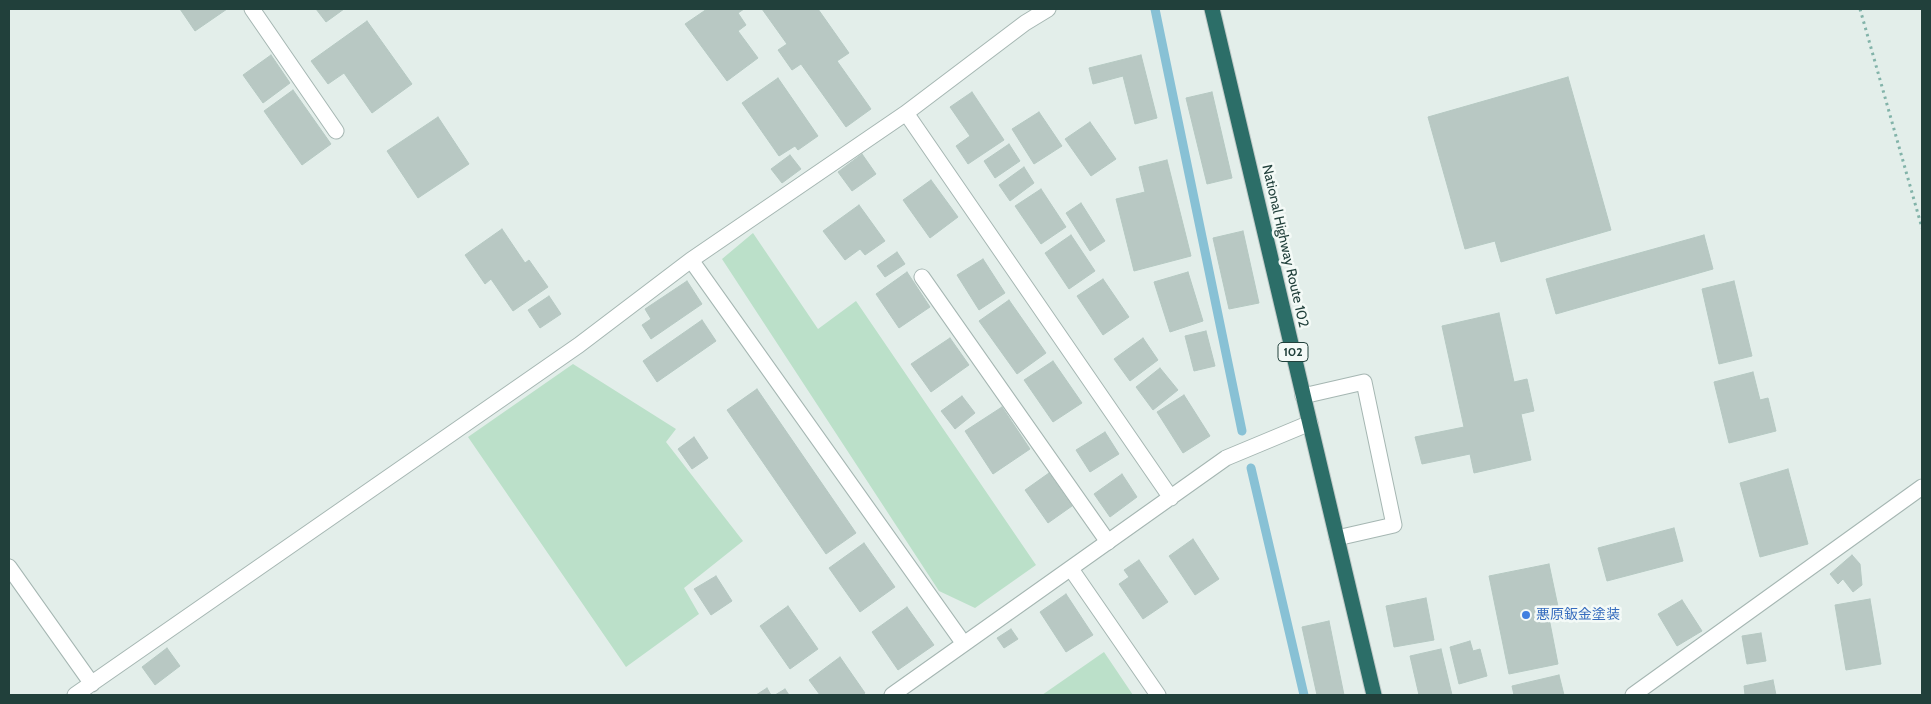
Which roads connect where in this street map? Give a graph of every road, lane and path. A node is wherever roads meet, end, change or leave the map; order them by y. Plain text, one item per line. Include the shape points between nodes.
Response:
1 (252, 9) edge
2 (1048, 9) edge
3 (1212, 9) edge
4 (1860, 9) edge
5 (906, 113) junction
6 (336, 131) dead end
7 (1922, 228) edge
8 (691, 260) junction
9 (922, 277) dead end
10 (1303, 396) junction
11 (1310, 424) junction
12 (1922, 487) edge
13 (1171, 498) junction
14 (1337, 538) junction
15 (1108, 542) junction
16 (9, 567) edge
17 (1071, 569) junction
18 (964, 644) junction
19 (92, 684) junction
20 (76, 695) edge
21 (892, 695) edge
22 (1158, 695) edge
23 (1374, 695) edge
24 (1633, 695) edge

1 - 6 street
2 - 5 street
3 - 10 highway, National Highway Route 102 / 102
4 - 7 path
5 - 8 street
5 - 13 street
8 - 18 street
8 - 19 street via 579,345
9 - 15 street
10 - 11 highway, National Highway Route 102 / 102
10 - 14 street via 1364,382 1394,525
11 - 13 street via 1226,458
11 - 14 highway, National Highway Route 102 / 102
12 - 24 street
13 - 15 street
14 - 23 highway, National Highway Route 102 / 102
15 - 17 street
16 - 19 street
17 - 18 street
17 - 22 street
18 - 21 street
19 - 20 street

